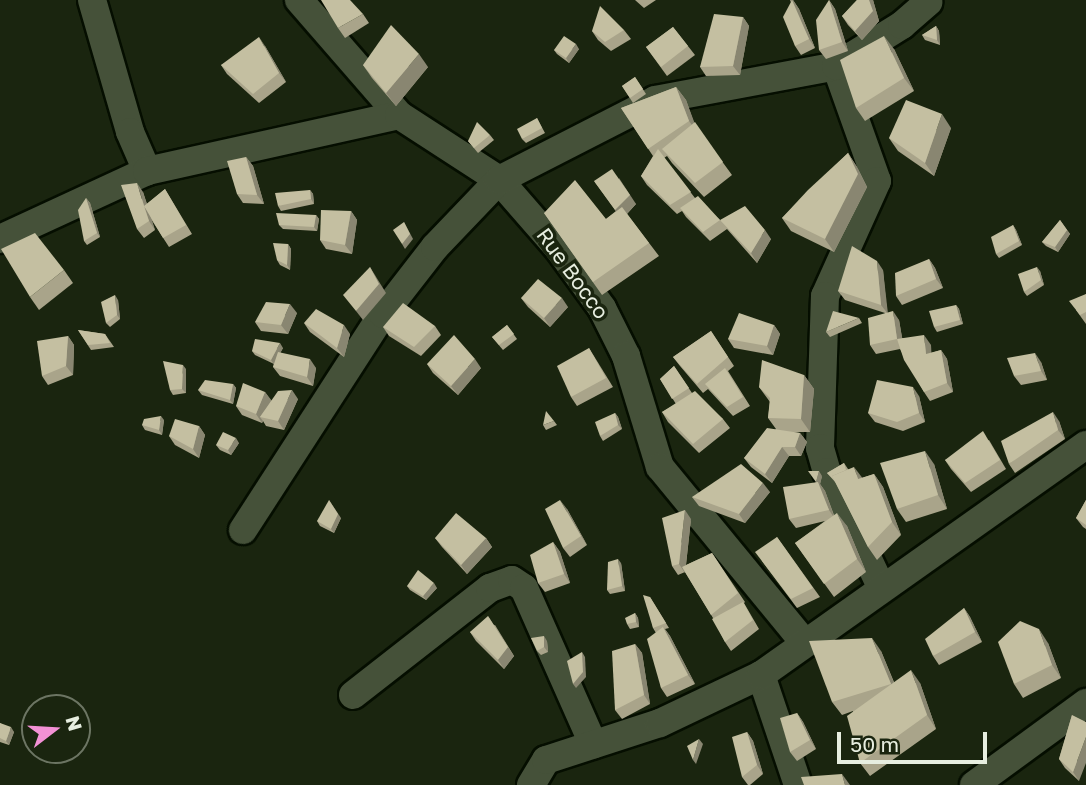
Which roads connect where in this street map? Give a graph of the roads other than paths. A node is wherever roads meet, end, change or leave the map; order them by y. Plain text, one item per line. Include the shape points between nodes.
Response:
1 (92, 0) edge
2 (299, 0) edge
3 (930, 1) edge
4 (836, 66) junction
5 (399, 115) junction
6 (147, 171) junction
7 (499, 180) junction
8 (0, 239) edge
9 (1086, 445) edge
10 (243, 530) dead end
11 (881, 587) junction
12 (803, 641) junction
13 (761, 675) junction
14 (353, 695) dead end
15 (1086, 702) edge
16 (593, 744) junction
17 (531, 785) edge
18 (798, 785) edge
19 (974, 785) edge

1 - 6 street via 130,132
2 - 5 street, Rue Bocco
3 - 4 street via 902,25
4 - 7 street via 655,100
4 - 11 street via 877,181 825,296 820,448
5 - 6 street
5 - 7 street, Rue Bocco
6 - 8 street
7 - 10 street via 435,247 383,314
7 - 12 street, Rue Bocco via 602,308 626,356 660,467
9 - 11 street
11 - 12 street
12 - 13 street
13 - 16 street via 660,723
13 - 18 street
14 - 16 street via 490,588 512,580 524,588
15 - 19 street
16 - 17 street via 547,760

